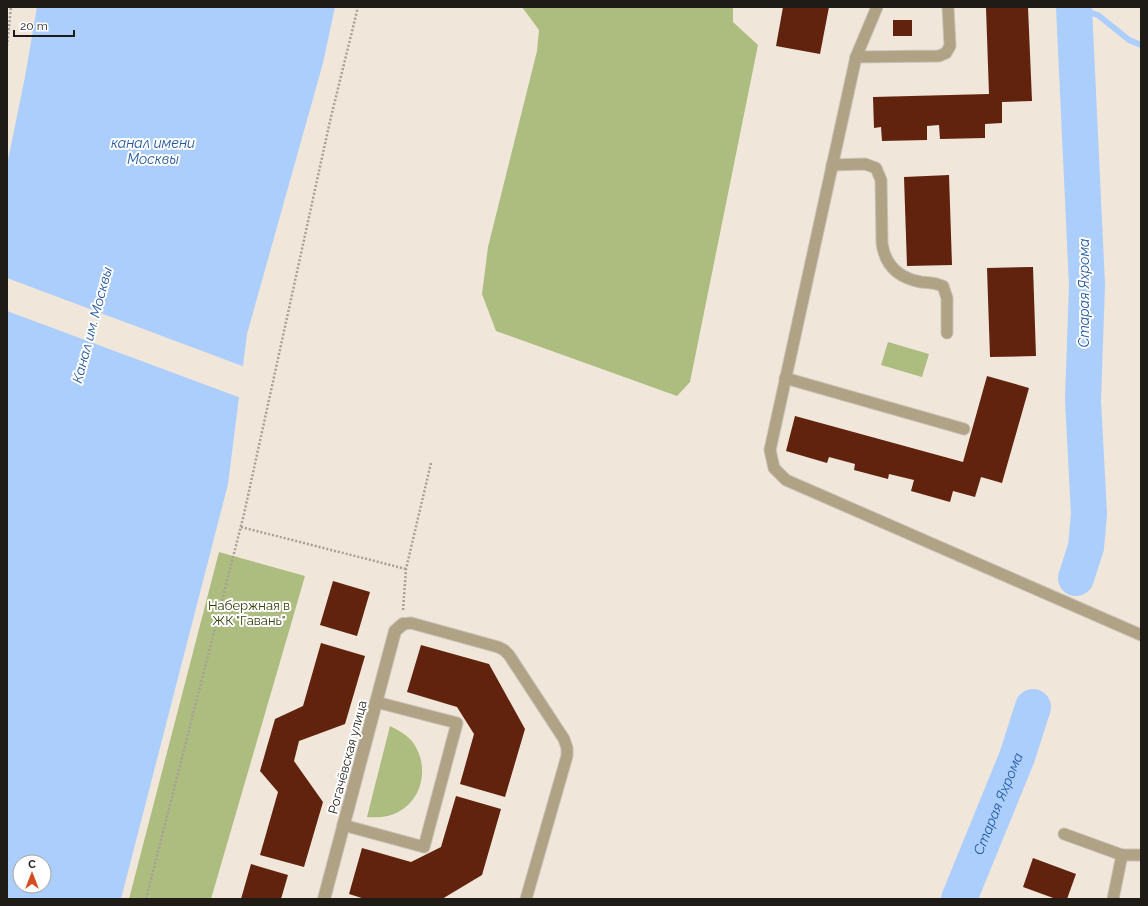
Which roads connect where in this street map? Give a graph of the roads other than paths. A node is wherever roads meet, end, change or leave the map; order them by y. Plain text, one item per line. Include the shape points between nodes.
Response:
1 (877, 7) edge
2 (948, 7) edge
3 (856, 57) junction
4 (832, 165) junction
5 (947, 333) dead end
6 (785, 378) junction
7 (964, 429) dead end
8 (403, 624) joint
9 (1141, 635) edge
10 (376, 702) junction
11 (343, 825) junction
12 (1064, 834) dead end
13 (1122, 855) junction
14 (1141, 855) edge
15 (324, 899) edge
16 (526, 899) edge
17 (1113, 899) edge

1 - 3 lane
2 - 3 lane via 950,46 946,53 939,56
3 - 4 lane
4 - 5 lane via 865,164 876,168 881,180 884,254 898,273 910,279 942,286 947,298
4 - 6 lane
6 - 7 lane
6 - 9 lane via 770,450 774,468 786,480
8 - 10 street, Рогачёвская улица via 395,631
8 - 16 lane via 411,623 504,650 564,739 567,756
10 - 11 street, Рогачёвская улица
10 - 11 lane via 458,723 424,847
11 - 15 street, Рогачёвская улица
12 - 13 lane
13 - 14 lane
13 - 17 lane

